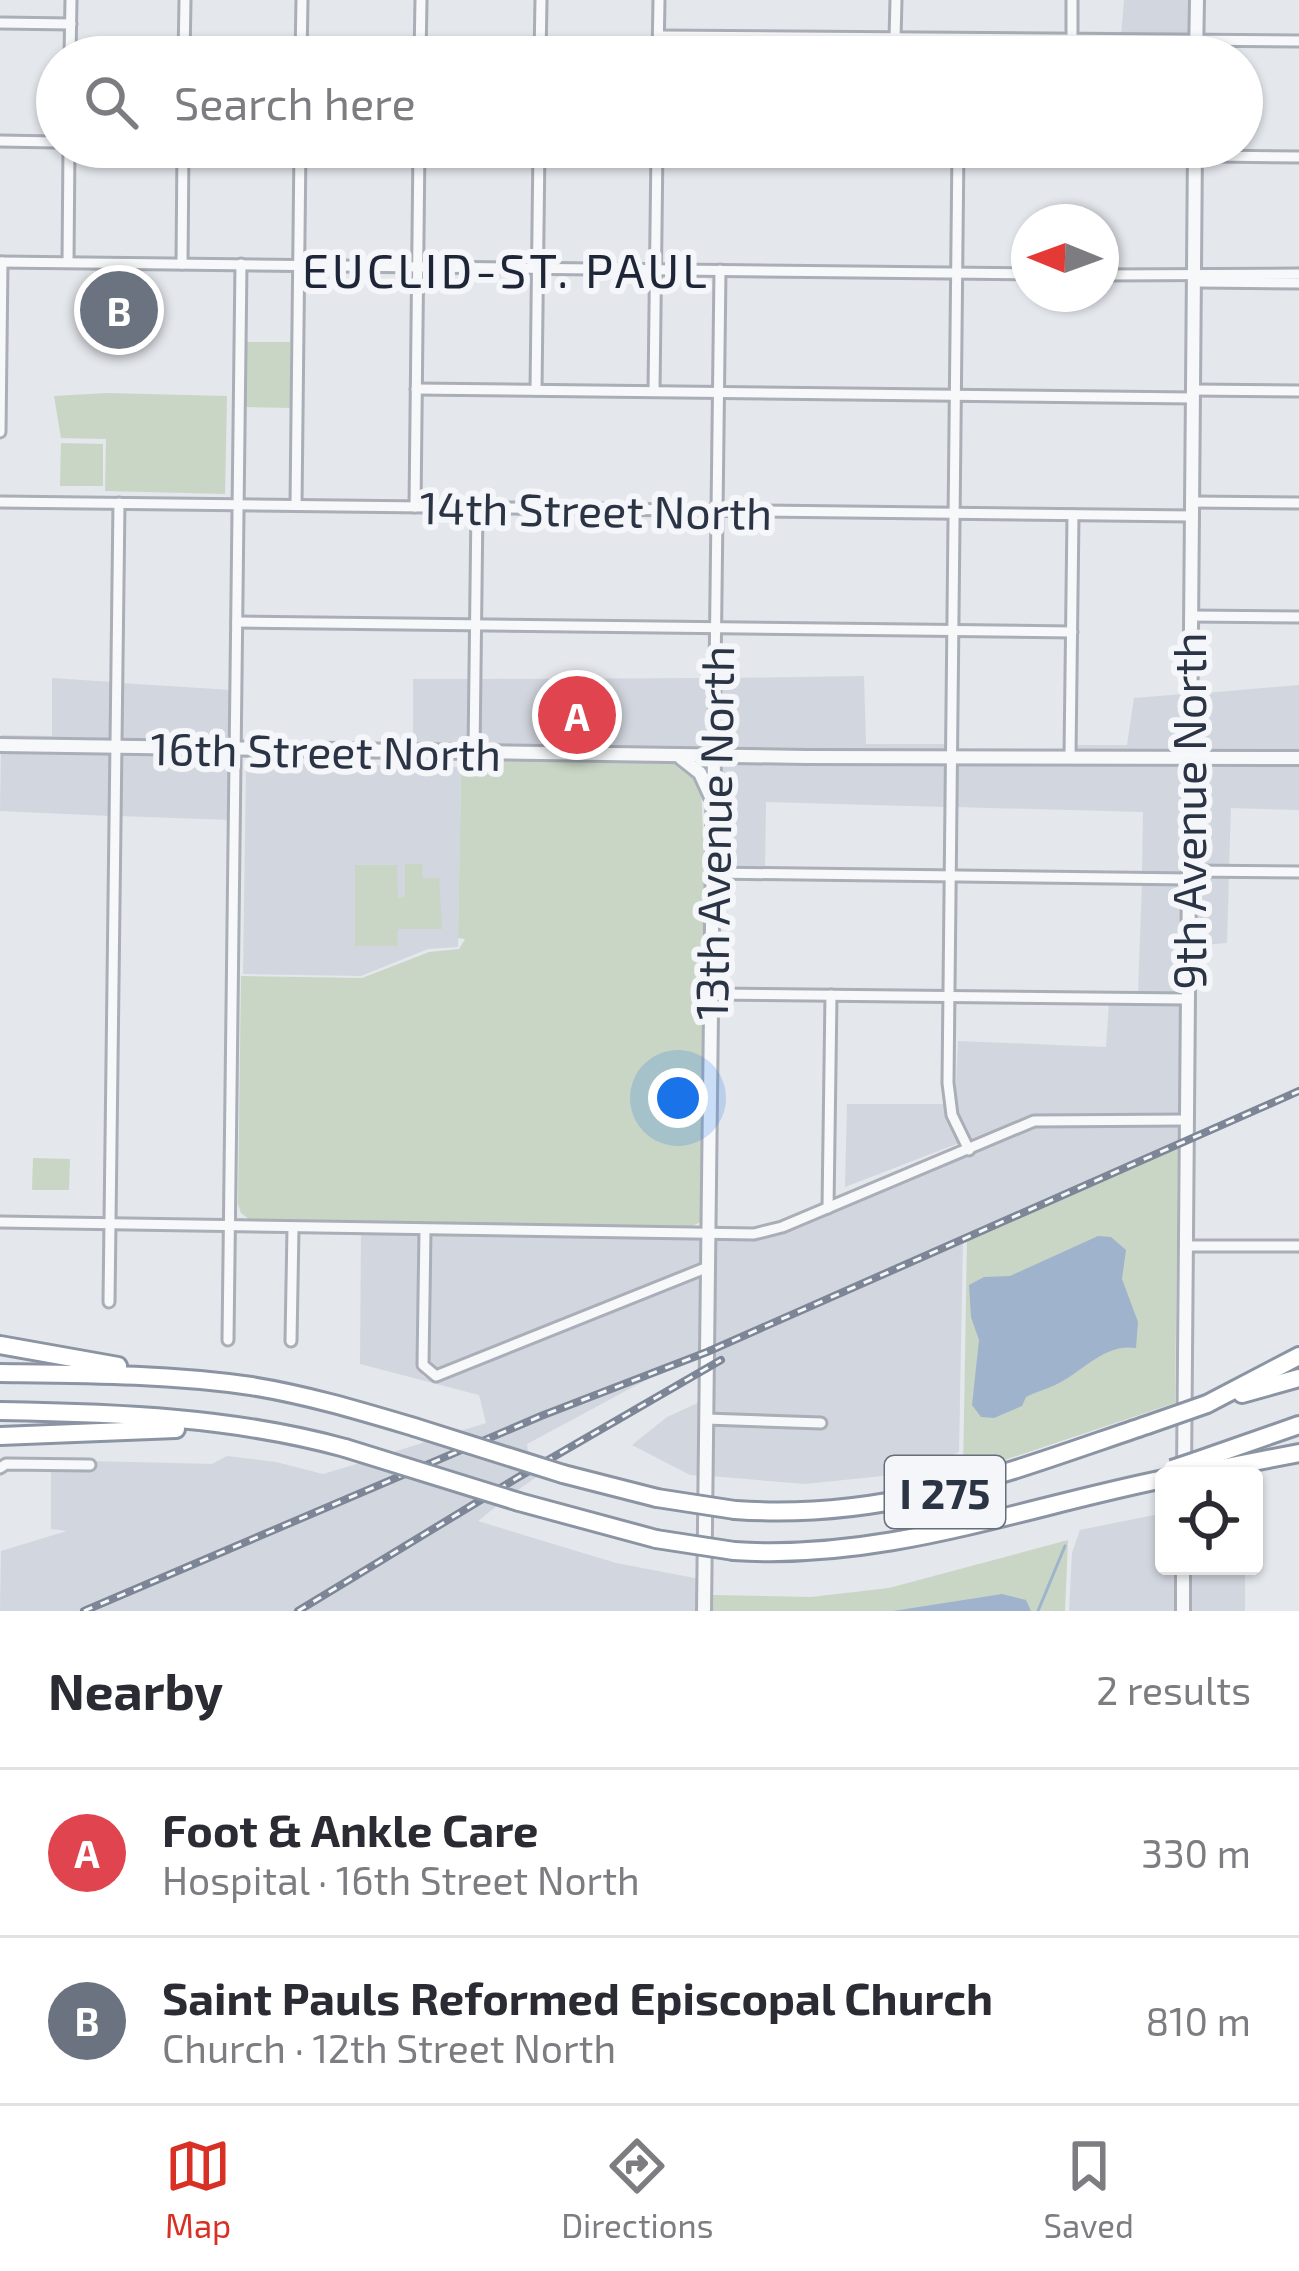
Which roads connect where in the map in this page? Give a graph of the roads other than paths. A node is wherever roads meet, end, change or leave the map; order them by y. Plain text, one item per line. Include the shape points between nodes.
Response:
1 (71, 0) edge
2 (185, 0) edge
3 (302, 0) edge
4 (421, 0) edge
5 (541, 0) edge
6 (659, 0) edge
7 (896, 0) edge
8 (1072, 0) edge
9 (1197, 0) edge
10 (0, 23) edge
11 (70, 24) junction
12 (70, 36) edge
13 (184, 36) edge
14 (301, 36) edge
15 (420, 36) edge
16 (540, 36) edge
17 (658, 36) edge
18 (896, 36) edge
19 (1072, 36) edge
20 (1196, 36) edge
21 (1263, 41) edge
22 (1299, 41) edge
23 (0, 141) edge
24 (36, 142) edge
25 (1263, 155) edge
26 (1299, 157) edge
27 (69, 168) edge
28 (183, 168) edge
29 (300, 168) edge
30 (419, 168) edge
31 (539, 168) edge
32 (657, 168) edge
33 (958, 168) edge
34 (1196, 168) edge
35 (1, 262) edge
36 (68, 262) junction
37 (182, 264) junction
38 (241, 264) junction
39 (298, 265) junction
40 (418, 266) junction
41 (537, 268) junction
42 (656, 269) junction
43 (720, 270) junction
44 (956, 273) junction
45 (1011, 274) edge
46 (1299, 274) edge
47 (1119, 275) edge
48 (1193, 277) junction
49 (1299, 283) edge
50 (416, 388) junction
51 (536, 390) junction
52 (1299, 391) edge
53 (654, 392) junction
54 (719, 392) junction
55 (1192, 394) junction
56 (956, 395) junction
57 (0, 432) edge
58 (0, 502) edge
59 (119, 503) junction
60 (1299, 503) edge
61 (238, 505) junction
62 (296, 505) junction
63 (415, 507) junction
64 (477, 507) junction
65 (1191, 509) junction
66 (717, 510) junction
67 (954, 513) junction
68 (1073, 514) junction
69 (1190, 616) junction
70 (1299, 617) edge
71 (237, 622) junction
72 (476, 625) junction
73 (716, 628) junction
74 (953, 631) junction
75 (1072, 632) junction
76 (0, 745) edge
77 (116, 747) junction
78 (235, 748) junction
79 (474, 752) junction
80 (674, 754) junction
81 (952, 754) junction
82 (714, 755) junction
83 (1070, 755) junction
84 (1188, 757) junction
85 (1299, 758) edge
86 (714, 802) junction
87 (1299, 872) edge
88 (713, 873) junction
89 (1189, 875) junction
90 (951, 876) junction
91 (712, 994) junction
92 (831, 995) junction
93 (950, 996) junction
94 (1187, 999) junction
95 (1186, 1120) junction
96 (969, 1150) junction
97 (828, 1208) junction
98 (0, 1222) edge
99 (112, 1225) junction
100 (230, 1227) junction
101 (293, 1228) junction
102 (425, 1230) junction
103 (709, 1234) junction
104 (1186, 1246) junction
105 (1299, 1246) edge
106 (708, 1267) junction
107 (109, 1302) dead end
108 (228, 1340) dead end
109 (291, 1341) dead end
110 (0, 1345) edge
111 (1299, 1356) edge
112 (0, 1373) edge
113 (1299, 1378) edge
114 (184, 1379) junction
115 (1207, 1404) junction
116 (0, 1411) edge
117 (706, 1419) junction
118 (821, 1423) dead end
119 (1299, 1425) edge
120 (0, 1436) edge
121 (309, 1438) junction
122 (1299, 1453) edge
123 (90, 1465) dead end
124 (1182, 1467) edge
125 (1194, 1467) edge
126 (1213, 1467) edge
127 (0, 1468) edge
128 (1155, 1479) edge
129 (1183, 1575) edge
130 (704, 1611) edge
131 (1183, 1611) edge

1 - 11 street
2 - 13 street
3 - 14 street
4 - 15 street
5 - 16 street
6 - 17 street
7 - 18 street
8 - 19 street
9 - 20 street
10 - 11 street
11 - 12 street
21 - 22 street
23 - 24 street
25 - 26 street
27 - 36 street
28 - 37 street
29 - 39 street
30 - 40 street
31 - 41 street
32 - 42 street
33 - 44 street
34 - 48 street, 9th Avenue North
35 - 36 street
35 - 57 street
36 - 37 street
37 - 38 street
38 - 39 street
38 - 61 street
39 - 40 street
39 - 62 street
40 - 41 street
40 - 50 street
41 - 42 street
41 - 51 street
42 - 43 street
42 - 53 street
43 - 44 street
43 - 54 street, 13th Avenue North
44 - 45 street
44 - 56 street
46 - 48 street
47 - 48 street
48 - 49 street
48 - 55 street, 9th Avenue North
50 - 51 street
50 - 63 street
51 - 53 street
52 - 55 street
53 - 54 street
54 - 56 street
54 - 66 street, 13th Avenue North
55 - 56 street
55 - 65 street, 9th Avenue North
56 - 67 street
58 - 59 street, 14th Street North
59 - 61 street, 14th Street North
59 - 77 street
60 - 65 street, 14th Street North
61 - 62 street, 14th Street North
61 - 71 street
62 - 63 street, 14th Street North
63 - 64 street, 14th Street North
64 - 66 street, 14th Street North
64 - 72 street
65 - 68 street, 14th Street North
65 - 69 street, 9th Avenue North
66 - 67 street, 14th Street North
66 - 73 street, 13th Avenue North
67 - 68 street, 14th Street North
67 - 74 street
68 - 75 street
69 - 70 street
69 - 84 street, 9th Avenue North
71 - 72 street
71 - 78 street
72 - 73 street
72 - 79 street
73 - 74 street
73 - 82 street, 13th Avenue North
74 - 75 street
74 - 81 street
75 - 83 street
76 - 77 street, 16th Street North
77 - 78 street, 16th Street North
77 - 99 street
78 - 79 street, 16th Street North
78 - 100 street
79 - 80 street, 16th Street North
80 - 82 street, 16th Street North
80 - 86 street via 700,773
81 - 82 street, 16th Street North
81 - 83 street, 16th Street North
81 - 90 street
82 - 86 street, 13th Avenue North
83 - 84 street, 16th Street North
84 - 85 street, 16th Street North
84 - 89 street, 9th Avenue North
86 - 88 street, 13th Avenue North
87 - 89 street
88 - 90 street
88 - 91 street, 13th Avenue North
89 - 90 street
89 - 94 street, 9th Avenue North
90 - 93 street
91 - 92 street
91 - 103 street, 13th Avenue North
92 - 93 street
92 - 97 street
93 - 94 street
93 - 96 street via 950,1102
94 - 95 street, 9th Avenue North
95 - 96 street via 1058,1118
95 - 104 street, 9th Avenue North
96 - 97 street
97 - 103 street via 769,1232
98 - 99 street
99 - 100 street
99 - 107 street
100 - 101 street
100 - 108 street
101 - 102 street
101 - 109 street
102 - 103 street
102 - 106 street via 425,1371 443,1375
103 - 106 street, 13th Avenue North
104 - 105 street
104 - 124 street, 9th Avenue North
106 - 117 street, 13th Avenue North
110 - 114 highway
111 - 115 highway
112 - 114 highway, I 275
113 - 115 highway, I 275
114 - 115 highway, I 275, bridge via 278,1391 657,1498 797,1513 963,1488
116 - 121 highway, I 275 via 194,1419
117 - 118 street
117 - 130 street, 13th Avenue North
119 - 125 highway, I 275
120 - 121 highway via 152,1428
121 - 128 highway, I 275, bridge via 656,1539 734,1550 887,1544
122 - 126 highway
123 - 127 street
129 - 131 street

